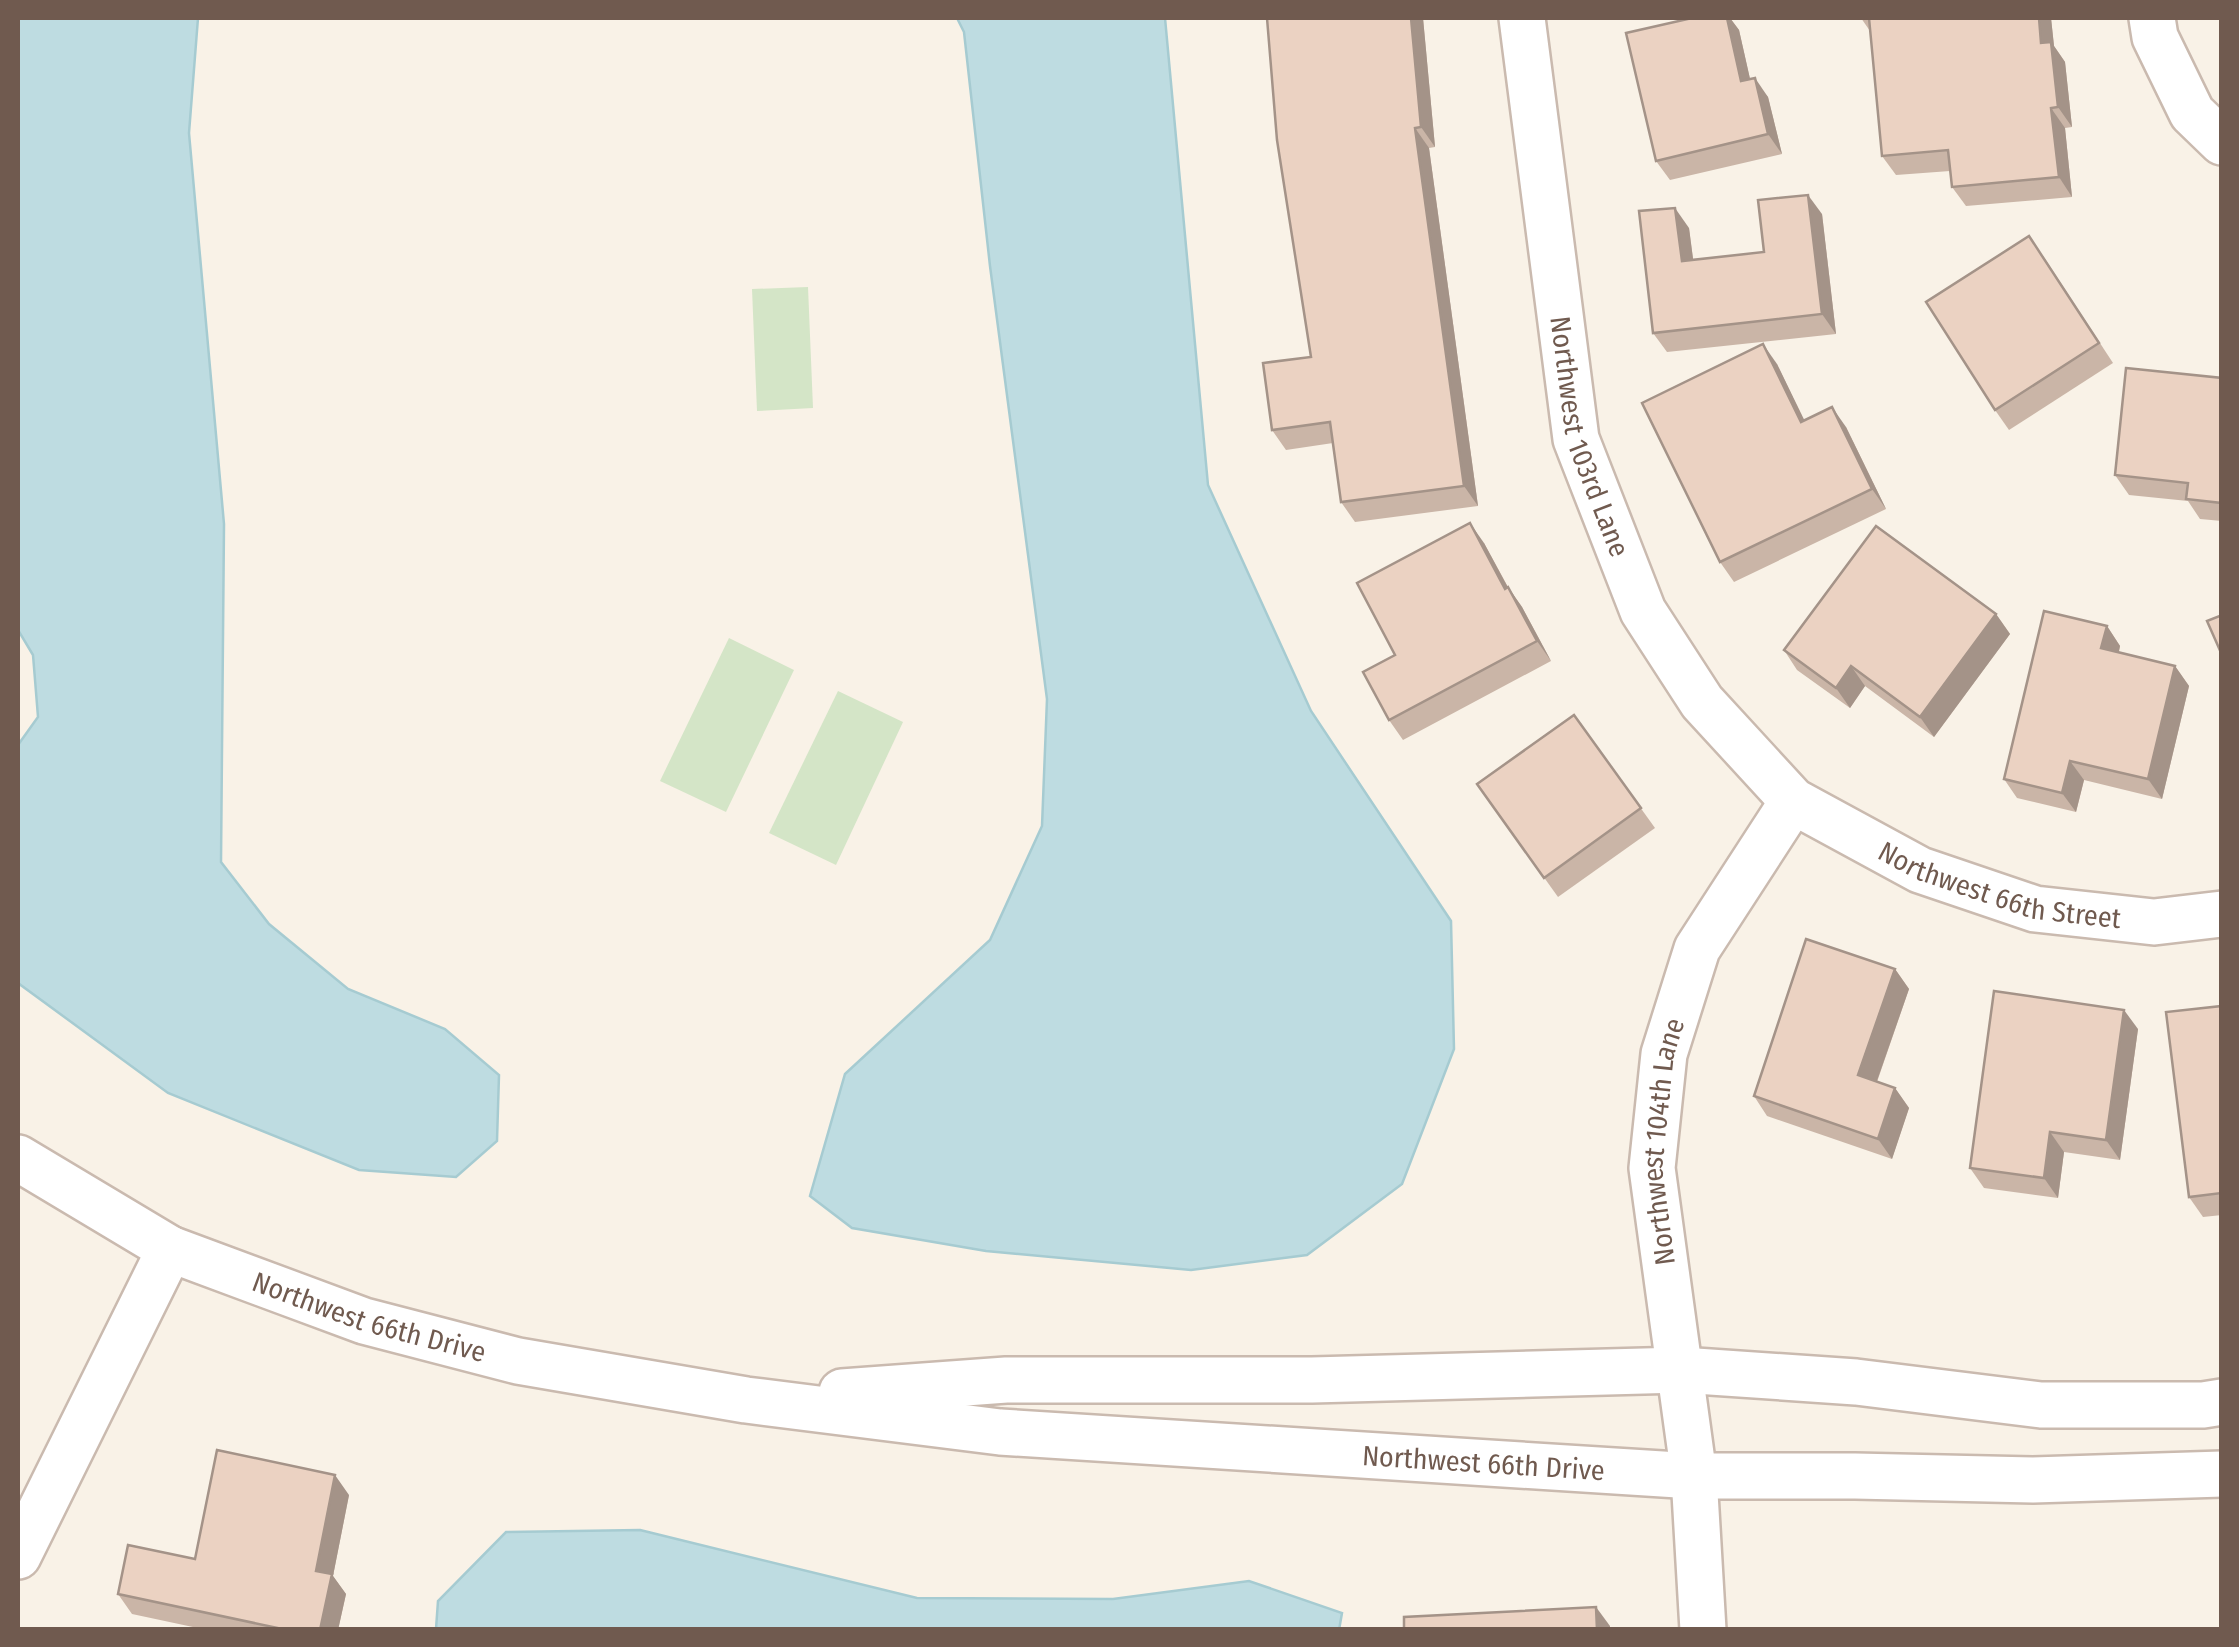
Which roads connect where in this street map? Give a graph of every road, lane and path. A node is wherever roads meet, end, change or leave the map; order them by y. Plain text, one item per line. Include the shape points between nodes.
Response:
1 (1522, 18) edge
2 (2152, 18) edge
3 (2222, 142) edge
4 (1792, 801) junction
5 (2222, 914) edge
6 (18, 1158) edge
7 (170, 1249) junction
8 (1681, 1370) junction
9 (746, 1400) junction
10 (2222, 1402) edge
11 (2222, 1474) edge
12 (1694, 1476) junction
13 (18, 1556) edge
14 (1703, 1630) edge

1 - 4 street, Northwest 103rd Lane via 1576,439 1644,611 1702,702
2 - 3 street via 2154,37 2192,113
4 - 5 street, Northwest 66th Street via 1920,870 2035,910 2154,922
4 - 8 street, Northwest 104th Lane via 1697,949 1664,1054 1652,1168
6 - 7 street, Northwest 66th Drive
7 - 9 street, Northwest 66th Drive via 422,1336 518,1361
7 - 13 street
8 - 9 street, Northwest 66th Drive via 1006,1380
8 - 10 street, Northwest 66th Drive via 2041,1405
8 - 12 street, Northwest 104th Lane
9 - 12 street, Northwest 66th Drive via 1000,1432
11 - 12 street, Northwest 66th Drive via 2033,1480
12 - 14 street, Northwest 104th Lane

